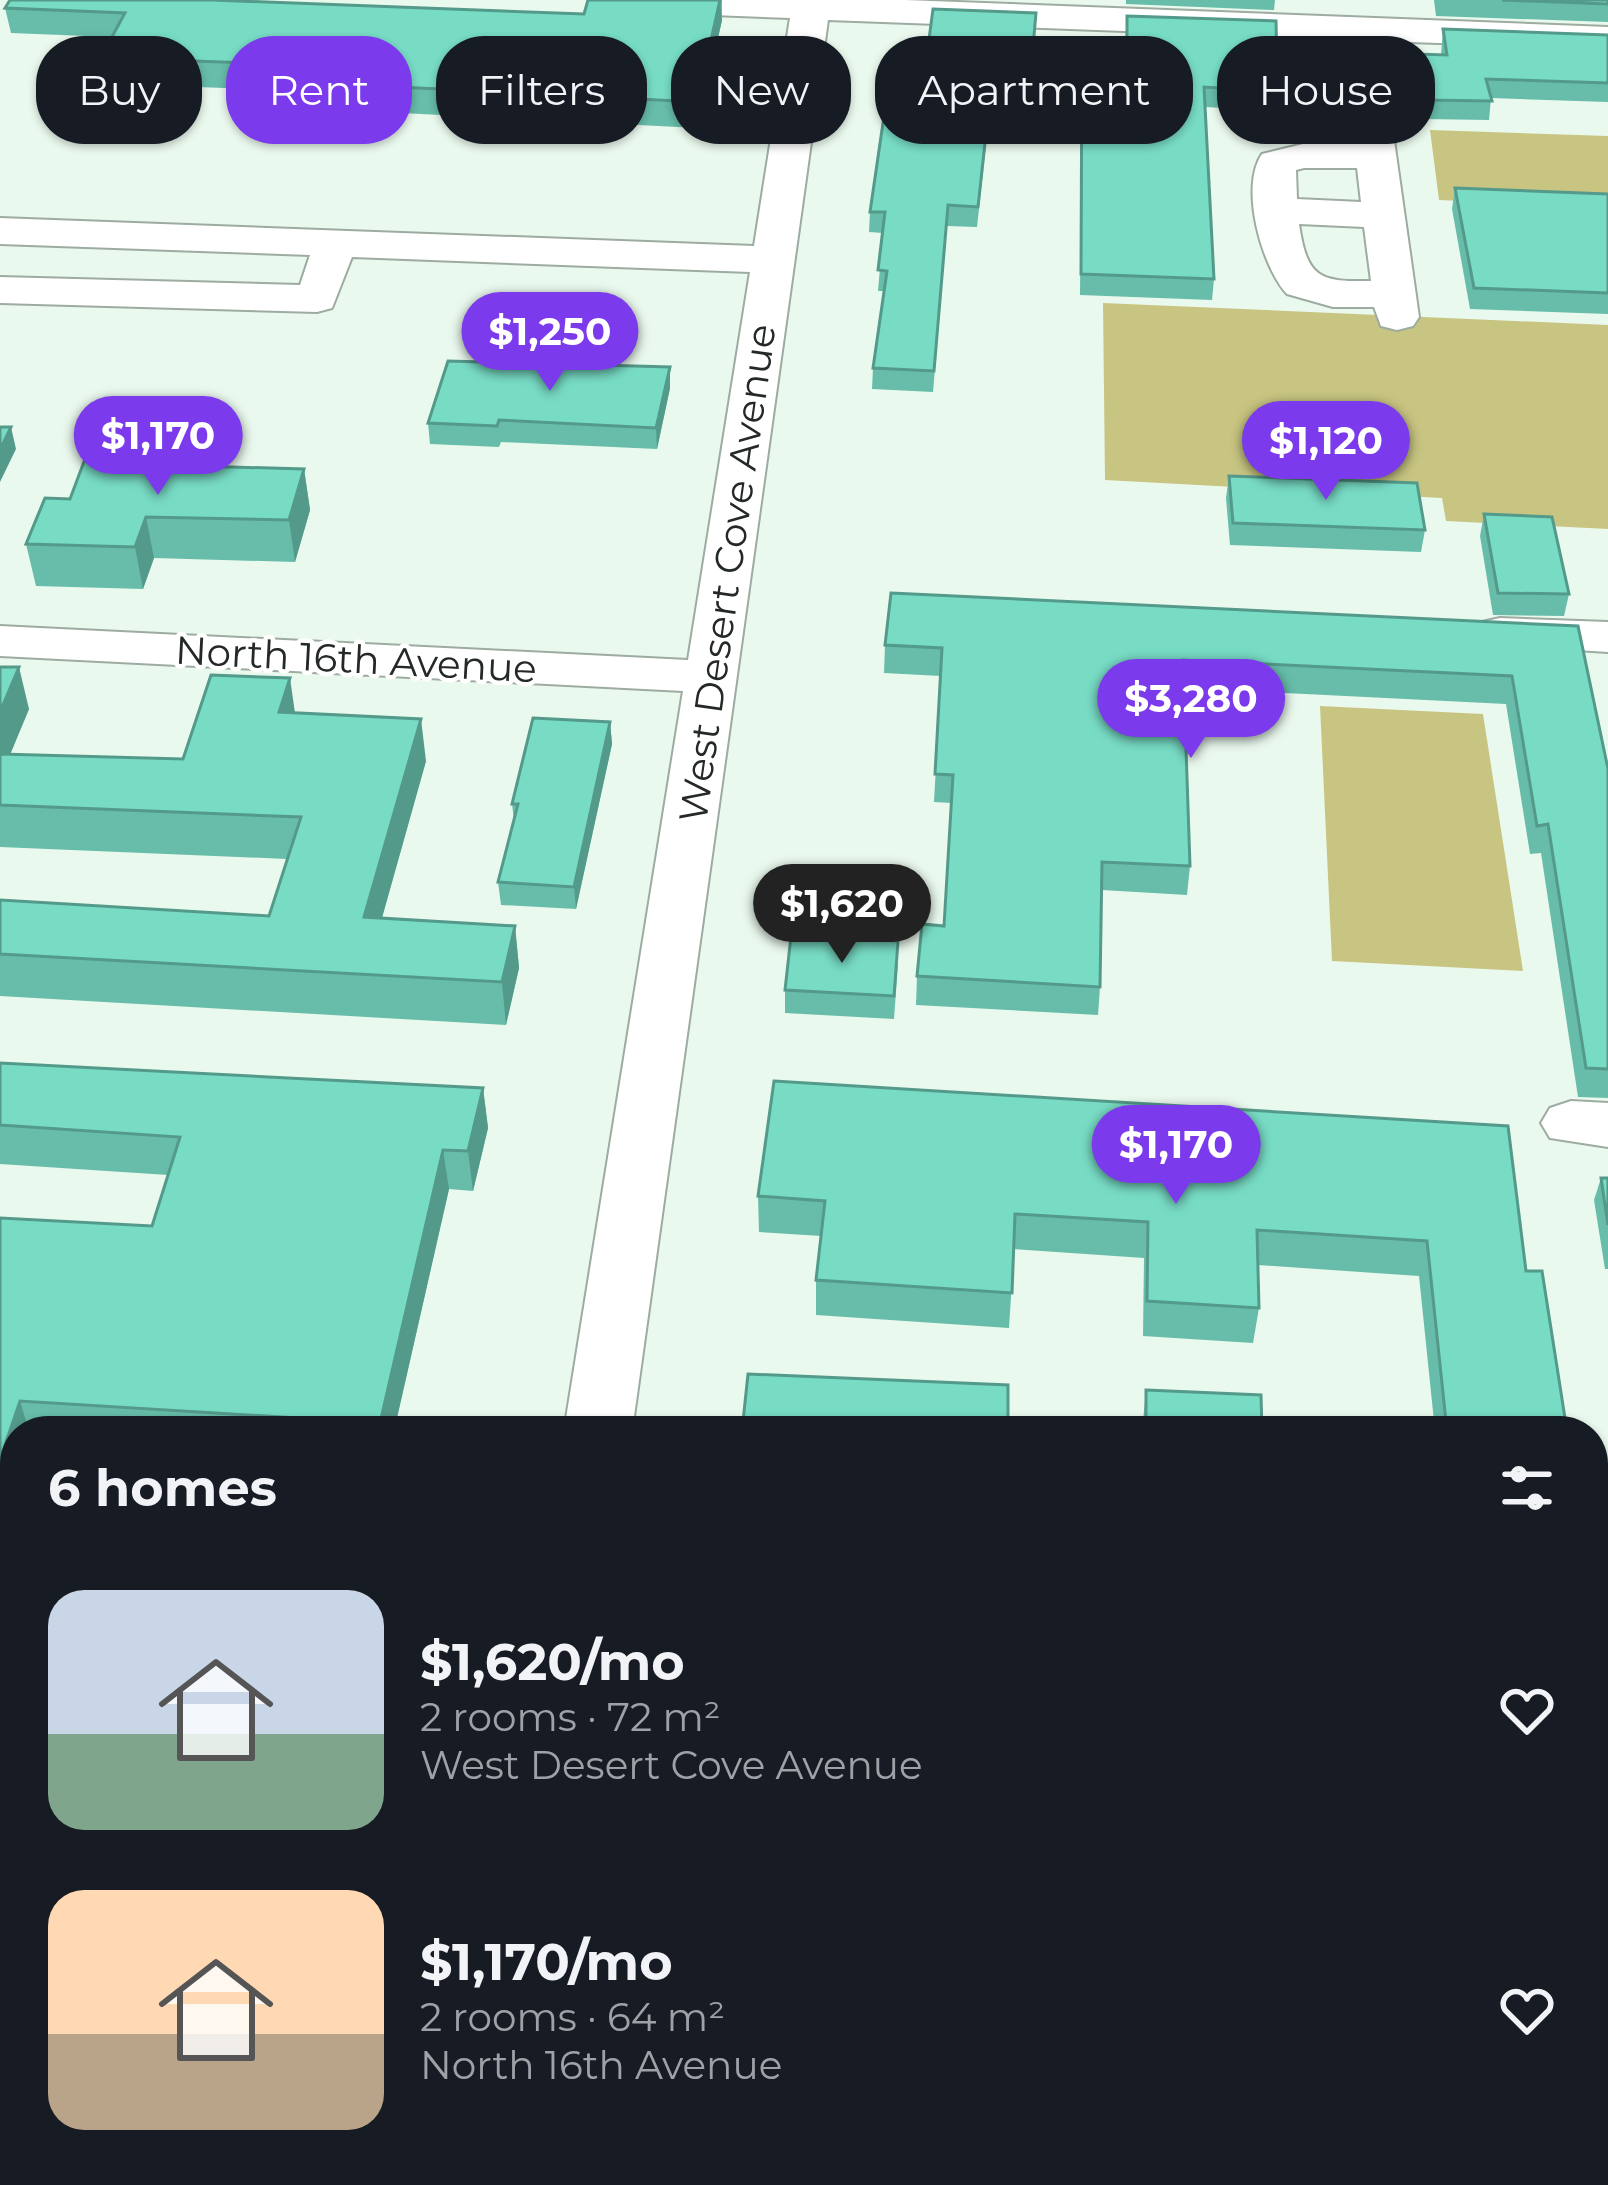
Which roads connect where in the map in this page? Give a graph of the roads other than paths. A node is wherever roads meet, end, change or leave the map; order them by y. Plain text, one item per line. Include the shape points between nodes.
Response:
1 (609, 0) edge
2 (811, 4) edge
3 (1087, 9) edge
4 (1366, 19) edge
5 (1608, 38) edge
6 (1376, 156) junction
7 (1277, 212) junction
8 (1384, 214) junction
9 (0, 231) edge
10 (335, 244) junction
11 (773, 260) junction
12 (0, 290) edge
13 (1499, 632) edge
14 (1608, 637) edge
15 (0, 641) edge
16 (712, 677) junction
17 (600, 1416) edge

1 - 2 street
2 - 3 street
2 - 11 street, West Desert Cove Avenue
3 - 4 street
4 - 5 street
4 - 6 street
6 - 7 street via 1276,163
6 - 8 street
7 - 8 street
7 - 8 street via 1281,253 1301,286 1395,306
9 - 10 street
10 - 11 street
10 - 12 street via 316,299
11 - 16 street, West Desert Cove Avenue
13 - 14 street
15 - 16 street, North 16th Avenue
16 - 17 street, West Desert Cove Avenue

